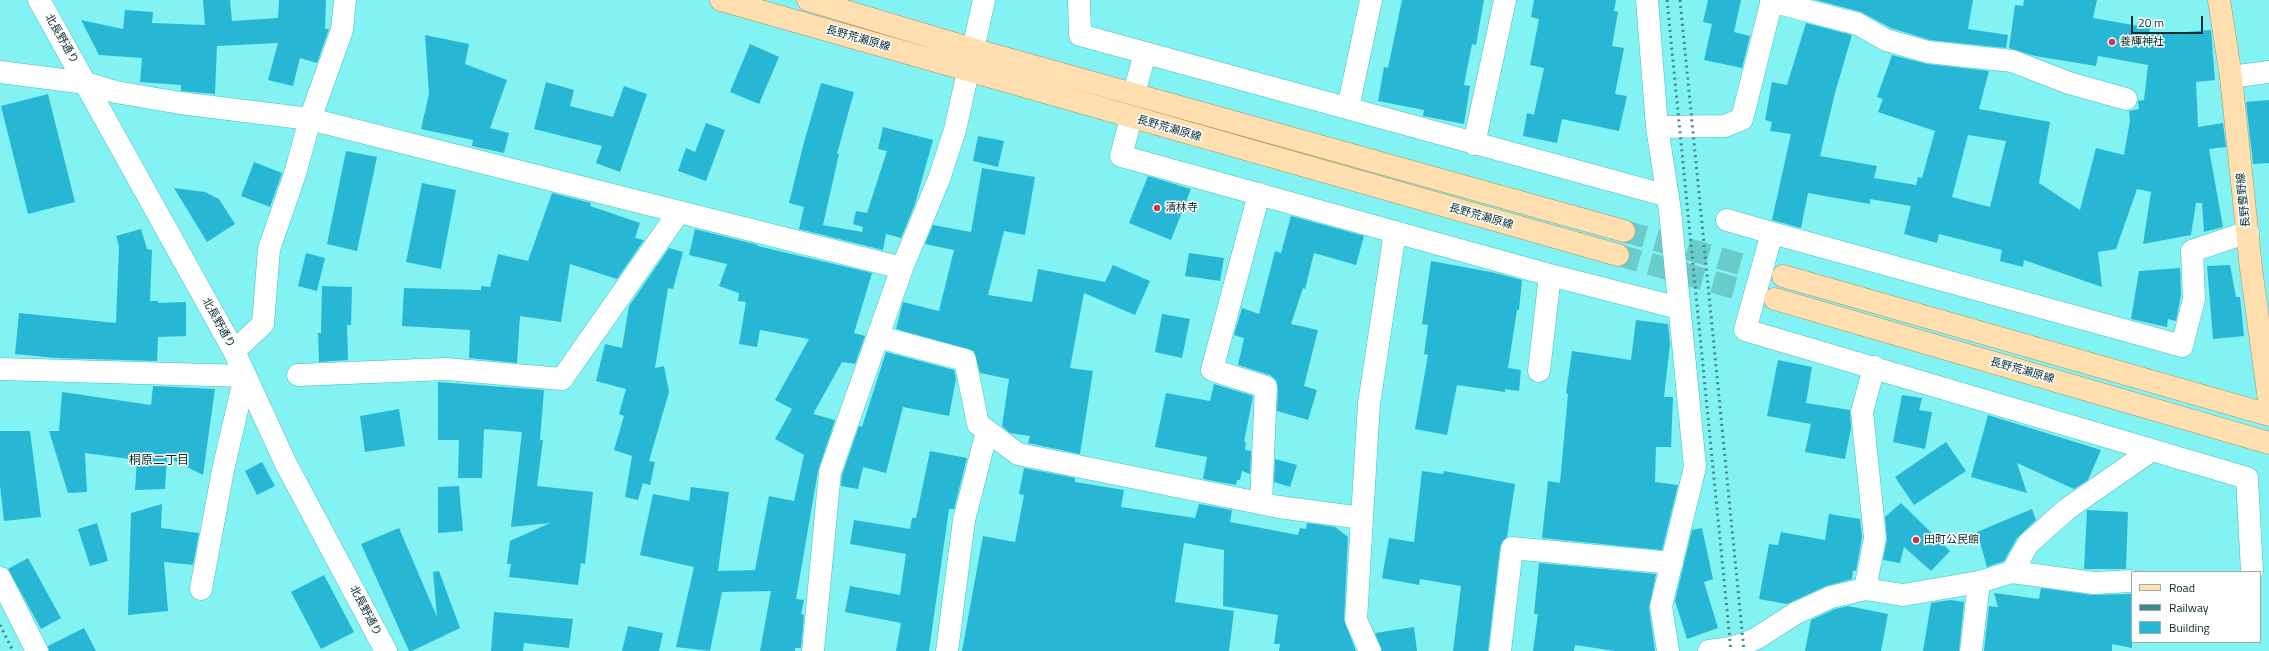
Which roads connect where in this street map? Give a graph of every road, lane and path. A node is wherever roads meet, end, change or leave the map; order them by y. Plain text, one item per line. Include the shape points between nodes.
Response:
1 (39, 0) edge
2 (345, 0) edge
3 (721, 0) edge
4 (808, 0) edge
5 (984, 0) edge
6 (1079, 0) edge
7 (1371, 0) edge
8 (1505, 0) edge
9 (1647, 0) edge
10 (2219, 0) edge
11 (1771, 1) edge
12 (972, 49) junction
13 (1145, 54) junction
14 (968, 70) junction
15 (0, 72) edge
16 (2269, 72) edge
17 (2231, 77) junction
18 (86, 83) junction
19 (1134, 93) junction
20 (2126, 99) dead end
21 (1348, 108) junction
22 (1131, 118) junction
23 (310, 119) junction
24 (1657, 127) junction
25 (1474, 144) junction
26 (1259, 194) junction
27 (1668, 196) junction
28 (678, 212) junction
29 (1726, 220) dead end
30 (1624, 231) tunnel mouth
31 (1395, 232) junction
32 (2248, 232) junction
33 (1772, 233) junction
34 (1618, 255) tunnel mouth
35 (902, 268) junction
36 (1550, 275) junction
37 (1783, 276) tunnel mouth
38 (1775, 300) tunnel mouth
39 (1679, 308) junction
40 (879, 337) junction
41 (234, 351) junction
42 (1874, 367) junction
43 (0, 369) edge
44 (1539, 371) dead end
45 (298, 375) dead end
46 (246, 376) junction
47 (2269, 400) edge
48 (2269, 414) edge
49 (987, 431) junction
50 (2269, 443) edge
51 (2152, 450) junction
52 (1262, 503) junction
53 (1362, 518) junction
54 (1672, 563) junction
55 (2252, 571) edge
56 (2012, 572) junction
57 (0, 578) edge
58 (2131, 581) edge
59 (1979, 582) junction
60 (201, 589) dead end
61 (1865, 589) junction
62 (38, 651) edge
63 (386, 651) edge
64 (813, 651) edge
65 (947, 651) edge
66 (1370, 651) edge
67 (1500, 651) edge
68 (1668, 651) edge
69 (1709, 651) edge
70 (1971, 651) edge

1 - 18 street, 北長野通り
2 - 23 street via 342,30
3 - 14 main road, 長野荒瀬原線
4 - 12 main road, 長野荒瀬原線
5 - 12 street
6 - 13 street via 1080,35
7 - 21 street
8 - 25 street
9 - 24 street
10 - 17 main road, 長野豊野線
11 - 20 street via 1858,24 1886,40 1928,52 2012,61
11 - 24 street via 1742,119 1725,126
12 - 14 street
12 - 19 main road, 長野荒瀬原線
13 - 19 street
13 - 21 street
14 - 22 main road, 長野荒瀬原線
14 - 35 street via 955,130 939,179
15 - 18 street
16 - 17 street
17 - 32 main road, 長野豊野線
18 - 23 street via 116,92 173,102
18 - 41 street, 北長野通り
19 - 30 main road, 長野荒瀬原線
21 - 25 street
22 - 26 street via 1121,156
22 - 34 main road, 長野荒瀬原線
23 - 28 street
23 - 41 street via 295,174 269,249 263,324
24 - 27 street
25 - 27 street
26 - 31 street
26 - 52 street via 1212,370 1266,387
27 - 39 street
28 - 35 street
28 - 45 street via 562,379 446,369
29 - 33 street
31 - 36 street
31 - 53 street via 1369,404
32 - 33 street via 2192,251 2194,299 2182,346
32 - 47 main road, 長野豊野線
33 - 42 street via 1745,330
35 - 40 street
36 - 39 street
36 - 44 street
37 - 48 main road
38 - 50 main road, 長野荒瀬原線
39 - 54 street via 1695,468
40 - 49 street via 965,360 978,424
40 - 64 street via 830,472
41 - 46 street, 北長野通り
42 - 51 street
42 - 61 street via 1862,412 1875,538
43 - 46 street
46 - 60 street via 223,470
46 - 63 street, 北長野通り via 286,464
49 - 52 street via 1018,454
49 - 65 street via 964,520
51 - 55 street via 2247,478
51 - 56 street via 2067,509 2028,544
52 - 53 street
53 - 66 street via 1356,620
54 - 67 street via 1512,548
54 - 68 street via 1661,606
56 - 58 street via 2094,582
56 - 59 street
57 - 62 street
59 - 61 street via 1903,595
59 - 70 street
61 - 69 street via 1824,600 1743,644

